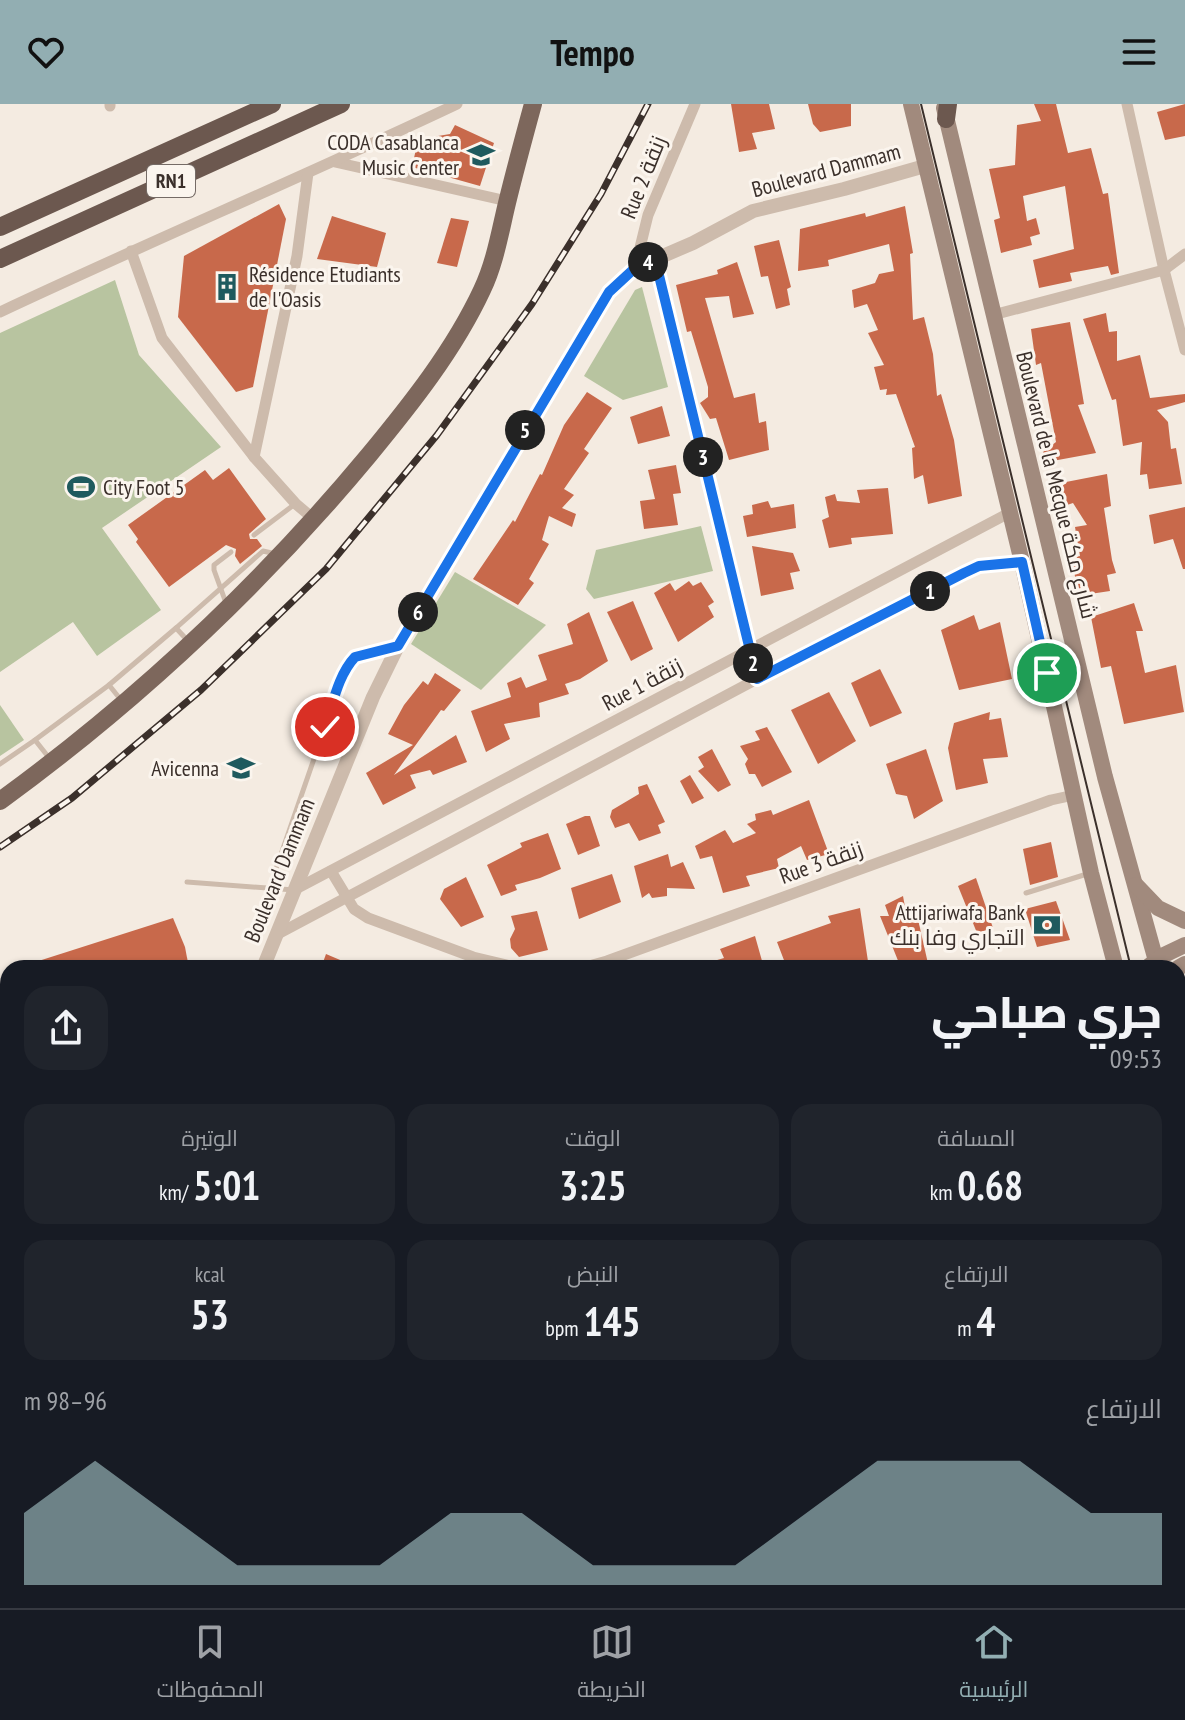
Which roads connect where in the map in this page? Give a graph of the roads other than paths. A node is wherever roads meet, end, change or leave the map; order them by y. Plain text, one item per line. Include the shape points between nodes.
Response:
1 (272, 104) edge
2 (341, 104) edge
3 (457, 104) edge
4 (533, 104) edge
5 (695, 104) edge
6 (911, 104) edge
7 (1127, 104) edge
8 (946, 109) edge
9 (334, 162) junction
10 (925, 166) junction
11 (308, 173) junction
12 (507, 201) junction
13 (0, 227) edge
14 (131, 251) junction
15 (1185, 254) edge
16 (0, 259) edge
17 (655, 259) junction
18 (635, 268) junction
19 (1164, 270) junction
20 (0, 312) edge
21 (993, 315) junction
22 (1185, 350) edge
23 (254, 457) junction
24 (296, 504) junction
25 (1009, 513) junction
26 (315, 520) junction
27 (254, 535) dead end
28 (231, 552) dead end
29 (280, 555) junction
30 (1022, 562) junction
31 (219, 590) junction
32 (229, 607) junction
33 (176, 628) junction
34 (191, 644) junction
35 (398, 646) junction
36 (750, 650) junction
37 (757, 679) junction
38 (109, 685) junction
39 (125, 704) junction
40 (35, 740) junction
41 (52, 763) junction
42 (0, 764) edge
43 (1074, 795) junction
44 (0, 801) edge
45 (331, 871) junction
46 (1091, 873) junction
47 (187, 882) dead end
48 (1134, 882) junction
49 (269, 889) junction
50 (294, 890) junction
51 (1026, 893) dead end
52 (346, 898) junction
53 (1185, 921) edge
54 (276, 935) junction
55 (1185, 945) edge
56 (266, 960) edge
57 (486, 960) edge
58 (610, 960) edge
59 (1114, 960) edge
60 (1153, 960) edge
61 (1163, 960) edge

1 - 13 highway, RN1
2 - 16 highway, RN1
3 - 9 street
4 - 12 main road
5 - 18 street, Rue 2 زنقة via 648,215
6 - 10 main road
7 - 19 street
8 - 21 main road, Boulevard de la Mecque شارع مكة
9 - 11 street
9 - 12 street
10 - 17 street, Boulevard Dammam via 753,211
10 - 25 main road
11 - 14 street
11 - 23 street via 297,256
12 - 26 main road via 483,288 454,341 398,420
14 - 20 street
14 - 23 street via 162,338
15 - 19 street
17 - 18 street, Boulevard Dammam
17 - 36 street
18 - 35 street, Boulevard Dammam via 595,313
19 - 21 street
19 - 22 street
21 - 48 main road, Boulevard de la Mecque شارع مكة
23 - 24 street
24 - 26 street
24 - 27 lane
25 - 30 main road
25 - 36 street, Rue 1 زنقة
26 - 29 main road
28 - 31 lane via 214,565
29 - 31 lane via 263,551
29 - 32 main road
30 - 37 street via 979,566
30 - 43 main road
31 - 32 lane
31 - 33 lane
32 - 34 main road
33 - 34 lane
33 - 38 lane
34 - 39 main road
35 - 49 lane via 355,657 344,672
35 - 50 street, Boulevard Dammam
36 - 37 street
36 - 45 street, Rue 1 زنقة
37 - 52 street
38 - 39 lane
38 - 40 lane
39 - 41 main road
40 - 41 lane
40 - 42 lane
41 - 44 main road
43 - 46 main road
43 - 58 street, Rue 3 زنقة
45 - 50 street, Rue 1 زنقة
45 - 52 street
46 - 51 lane
46 - 59 main road
47 - 49 lane
48 - 53 main road via 1158,908
48 - 60 main road, Boulevard de la Mecque شارع مكة
49 - 50 lane
50 - 54 street, Boulevard Dammam
52 - 54 street
52 - 57 street via 361,913 389,927
54 - 56 street, Boulevard Dammam
55 - 61 main road

